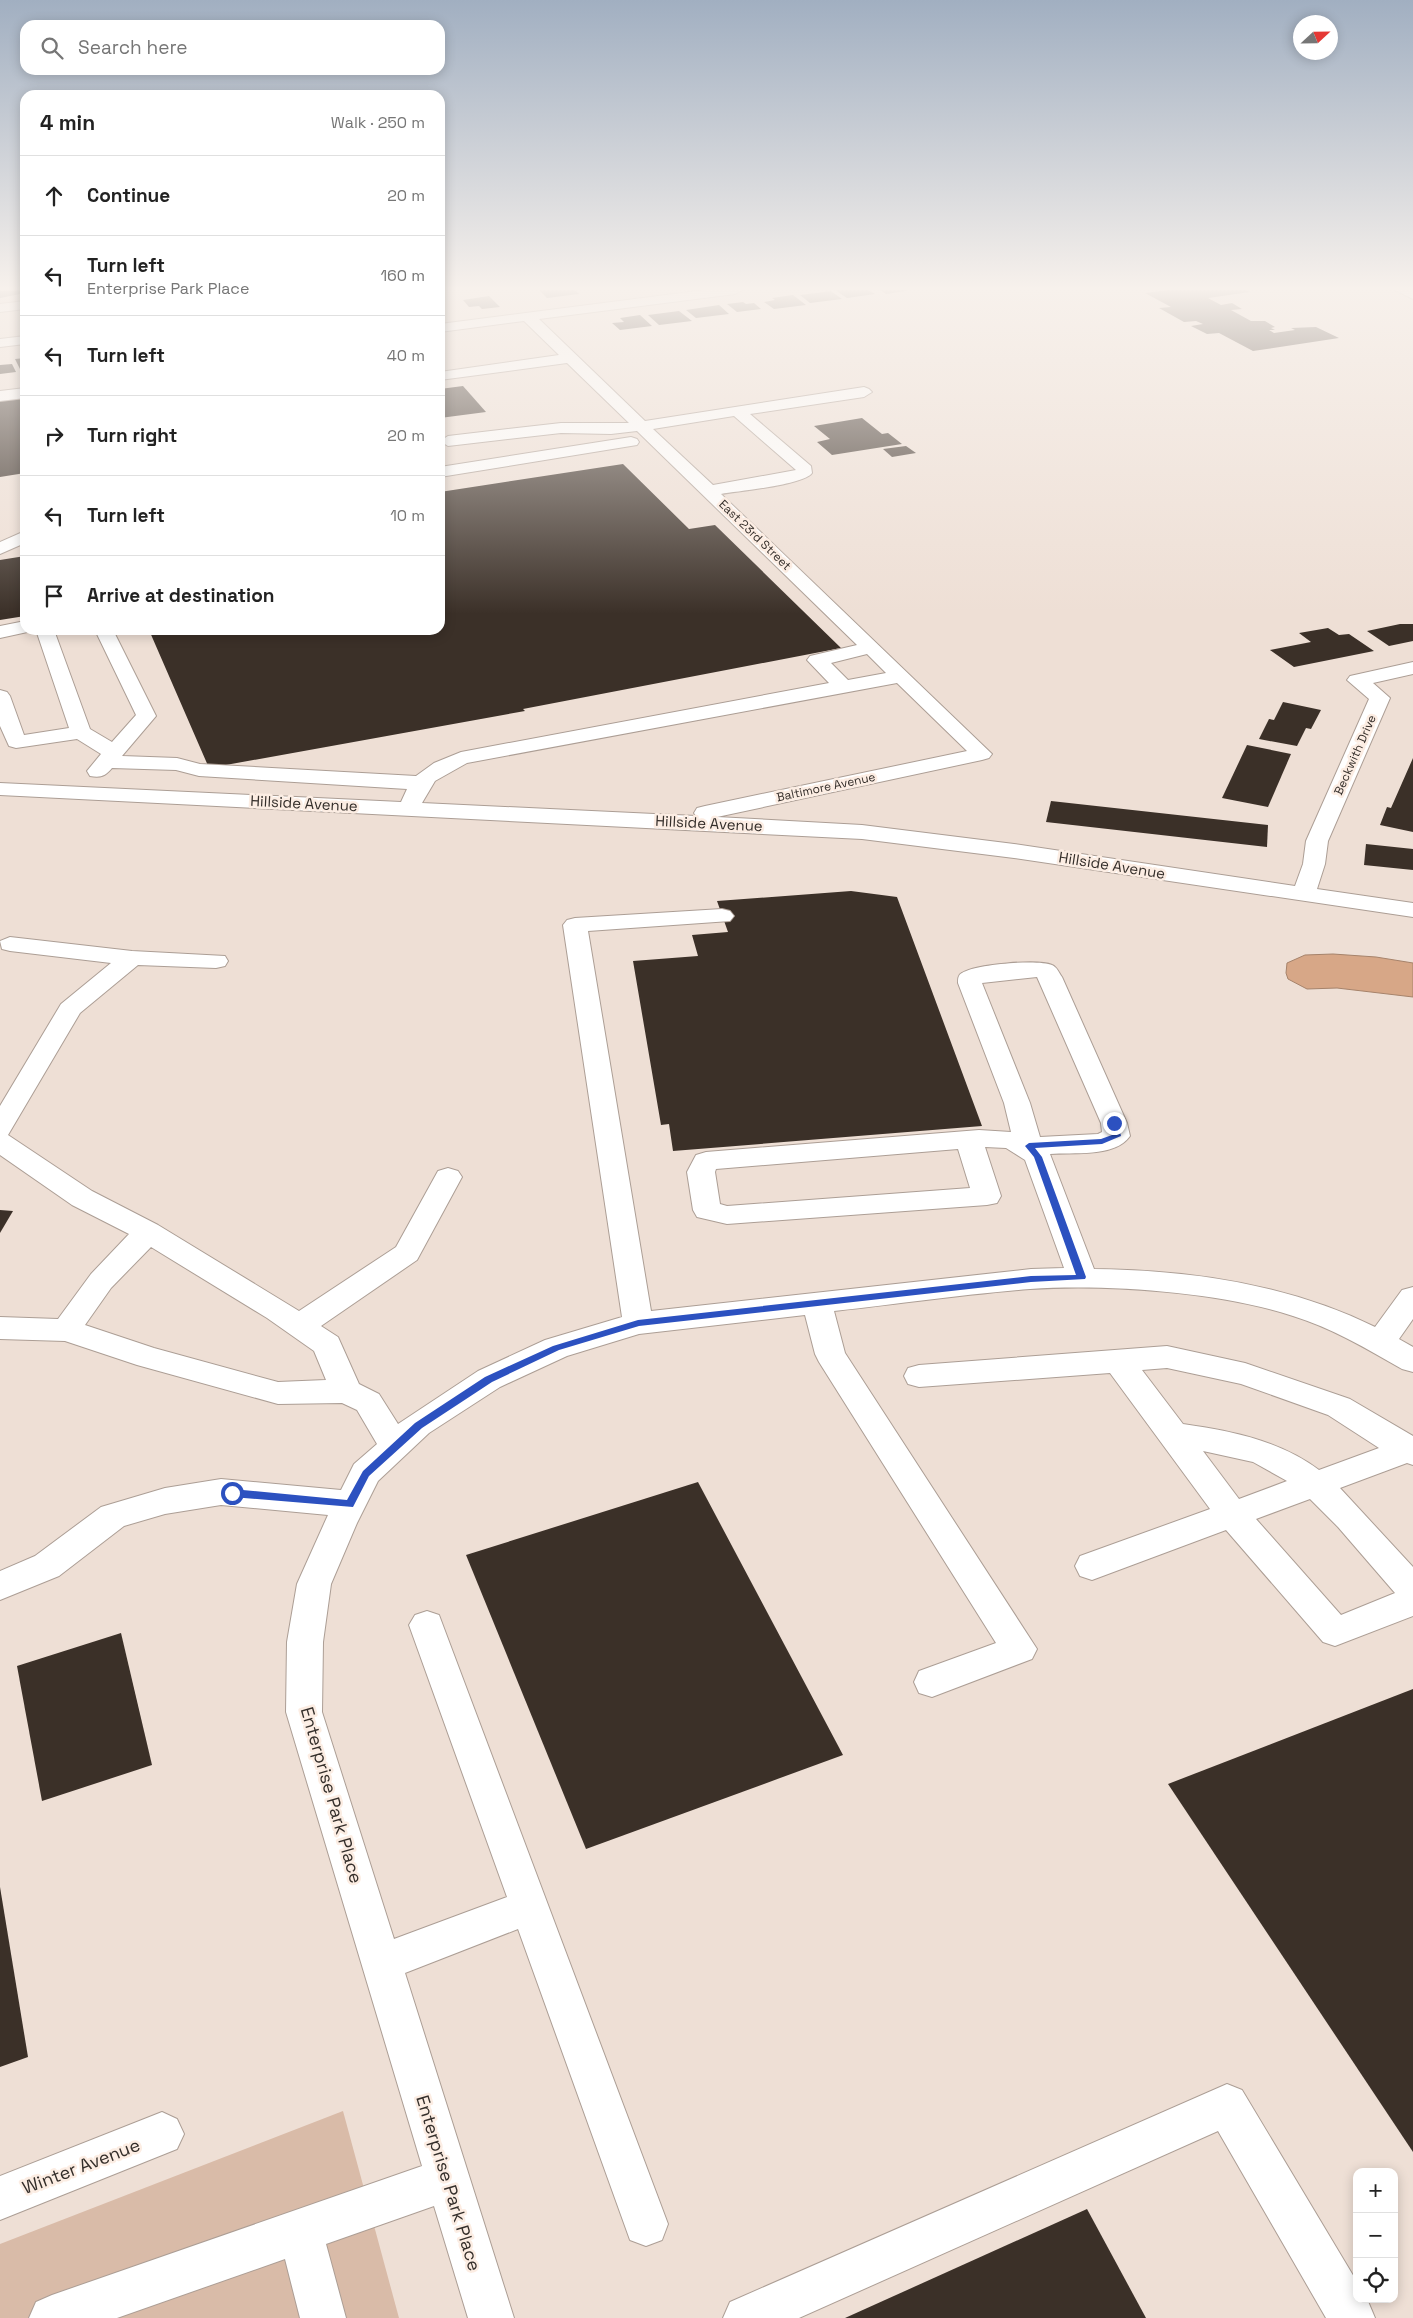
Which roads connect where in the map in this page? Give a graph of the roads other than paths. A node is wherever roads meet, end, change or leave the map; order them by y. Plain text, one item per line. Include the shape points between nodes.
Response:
1 (612, 398) edge
2 (823, 398) edge
3 (737, 411) junction
4 (641, 426) junction
5 (654, 439) junction
6 (448, 441) dead end
7 (445, 471) edge
8 (708, 491) junction
9 (20, 539) edge
10 (0, 549) edge
11 (20, 629) edge
12 (0, 632) edge
13 (47, 635) edge
14 (106, 635) edge
15 (872, 647) junction
16 (1413, 668) edge
17 (901, 676) junction
18 (844, 687) junction
19 (0, 696) edge
20 (82, 732) junction
21 (982, 754) joint
22 (110, 757) junction
23 (421, 783) junction
24 (0, 789) edge
25 (78, 793) junction
26 (408, 808) junction
27 (669, 821) junction
28 (1304, 894) junction
29 (1413, 910) edge
30 (722, 916) dead end
31 (10, 944) dead end
32 (132, 958) junction
33 (216, 961) dead end
34 (0, 1129) edge
35 (969, 1139) junction
36 (0, 1142) edge
37 (1029, 1146) junction
38 (448, 1177) dead end
39 (148, 1232) junction
40 (1082, 1277) junction
41 (1413, 1297) edge
42 (817, 1302) junction
43 (638, 1323) junction
44 (299, 1326) junction
45 (0, 1328) edge
46 (66, 1330) junction
47 (1380, 1343) junction
48 (1118, 1361) junction
49 (1413, 1361) edge
50 (919, 1376) dead end
51 (346, 1391) junction
52 (1174, 1435) junction
53 (396, 1446) junction
54 (1412, 1450) edge
55 (1316, 1484) junction
56 (350, 1504) junction
57 (1232, 1514) junction
58 (1092, 1566) dead end
59 (0, 1586) edge
60 (1413, 1590) edge
61 (1413, 1601) edge
62 (427, 1625) dead end
63 (932, 1682) dead end
64 (529, 1907) junction
65 (381, 1963) junction
66 (162, 2134) dead end
67 (448, 2179) junction
68 (0, 2198) edge
69 (646, 2224) dead end
70 (300, 2231) junction
71 (52, 2318) edge
72 (323, 2318) edge
73 (490, 2318) edge
74 (746, 2318) edge
75 (1352, 2318) edge

1 - 4 street, East 23rd Street
2 - 3 street
3 - 4 street
3 - 8 street via 806,470 796,476
4 - 5 street, East 23rd Street
4 - 6 street via 553,428
5 - 7 street
5 - 8 street, East 23rd Street
8 - 15 street, East 23rd Street
9 - 10 street
11 - 12 street
13 - 20 street
14 - 22 street via 146,716
15 - 17 street, East 23rd Street
15 - 18 street via 817,660
16 - 28 street, Beckwith Drive via 1357,680 1380,698 1317,841 1314,864
17 - 18 street
17 - 21 street, East 23rd Street
18 - 23 street via 461,758 438,768
19 - 20 street via 16,742
20 - 22 street
21 - 27 street, Baltimore Avenue
22 - 23 street via 177,764 200,770
22 - 25 street
23 - 26 street
24 - 25 street, Hillside Avenue
25 - 26 street, Hillside Avenue
26 - 27 street, Hillside Avenue
27 - 28 street, Hillside Avenue via 901,836
28 - 29 street, Hillside Avenue
30 - 43 street via 575,924
31 - 32 street
32 - 33 street
32 - 34 street via 70,1009
35 - 35 street via 706,1161 701,1172 707,1210 727,1216 987,1196
35 - 37 street via 1002,1137
36 - 39 street via 82,1198
37 - 37 street via 1017,1103 970,978 983,974 1046,971 1114,1123 1116,1136 1102,1142
37 - 40 street via 1038,1157
38 - 44 street via 407,1253
39 - 44 street
39 - 46 street via 101,1281
40 - 42 street, Enterprise Park Place via 1031,1279
40 - 47 street, Enterprise Park Place via 1210,1288 1289,1304 1360,1331
41 - 47 street
42 - 43 street, Enterprise Park Place
42 - 63 street via 830,1354 1019,1649
43 - 53 street, Enterprise Park Place via 556,1348 489,1380 418,1425
44 - 51 street via 327,1345
45 - 46 street
46 - 51 street via 148,1358 278,1393
47 - 49 street, Enterprise Park Place
48 - 50 street
48 - 52 street
48 - 54 street via 1167,1357 1245,1374 1339,1407
51 - 53 street via 368,1402
52 - 55 street via 1228,1443 1269,1456
52 - 57 street
53 - 56 street, Enterprise Park Place via 366,1473
54 - 55 street
55 - 57 street
55 - 60 street
56 - 59 street via 221,1492 165,1501 113,1516 47,1566
56 - 65 street, Enterprise Park Place via 314,1584 305,1642 304,1712
57 - 58 street
57 - 61 street via 1335,1632
62 - 64 street
64 - 65 street
64 - 69 street
65 - 67 street, Enterprise Park Place
66 - 68 street, Winter Avenue
67 - 70 street
67 - 73 street, Enterprise Park Place
70 - 71 street
70 - 72 street
74 - 75 street via 1227,2105

